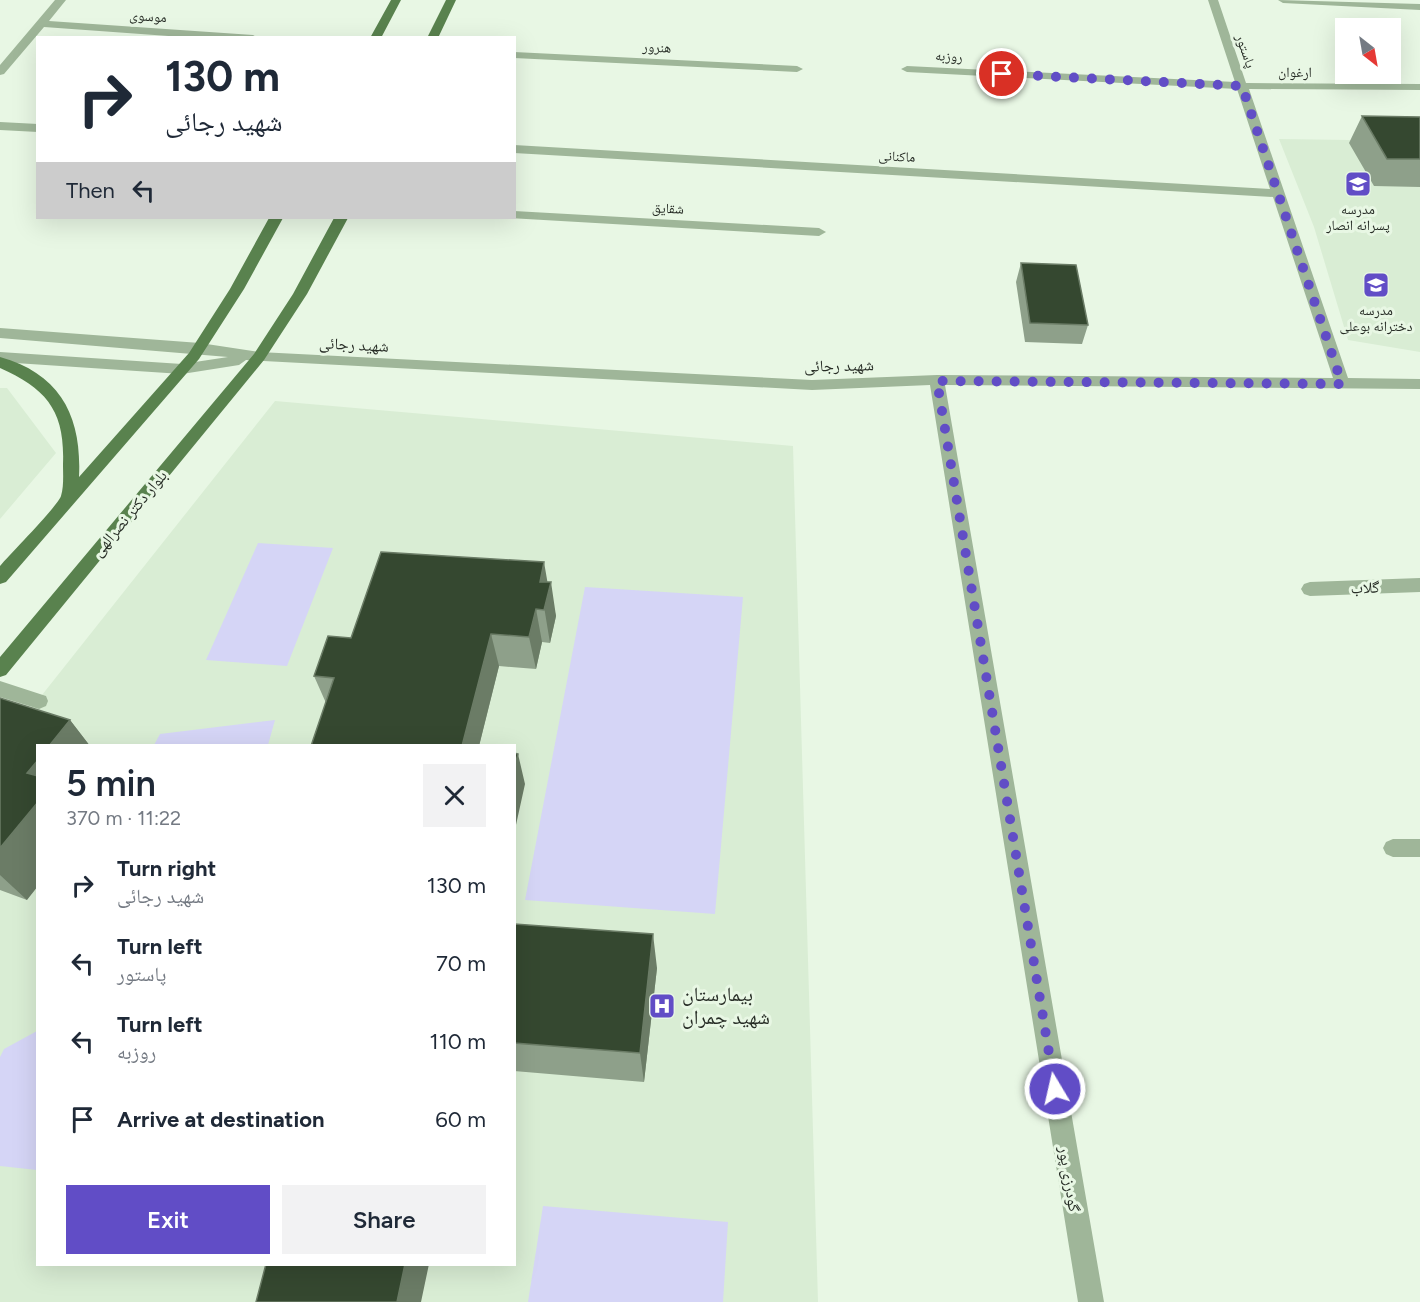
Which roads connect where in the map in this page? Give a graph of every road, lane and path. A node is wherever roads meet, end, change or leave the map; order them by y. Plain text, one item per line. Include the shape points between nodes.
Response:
1 (61, 0) edge
2 (396, 0) edge
3 (451, 0) edge
4 (1213, 0) edge
5 (1283, 0) edge
6 (1420, 8) edge
7 (41, 24) junction
8 (223, 36) edge
9 (376, 36) edge
10 (433, 36) edge
11 (516, 55) edge
12 (797, 69) dead end
13 (907, 69) dead end
14 (0, 72) edge
15 (1242, 86) junction
16 (1420, 87) edge
17 (0, 126) edge
18 (36, 128) edge
19 (516, 149) edge
20 (1278, 193) junction
21 (516, 215) edge
22 (275, 219) edge
23 (340, 219) edge
24 (819, 232) dead end
25 (0, 333) edge
26 (197, 352) junction
27 (259, 357) junction
28 (0, 359) edge
29 (182, 369) junction
30 (937, 381) junction
31 (1342, 384) junction
32 (1420, 384) edge
33 (69, 499) junction
34 (0, 577) edge
35 (1420, 585) edge
36 (1310, 589) dead end
37 (0, 670) edge
38 (0, 689) edge
39 (39, 701) dead end
40 (1393, 848) dead end
41 (1420, 848) edge
42 (1091, 1302) edge

1 - 7 street
2 - 9 main road
3 - 10 main road
4 - 15 street, پاستور
5 - 6 street
7 - 8 street, موسوی
7 - 14 street
11 - 12 street, هنرور
13 - 15 street, روزبه
15 - 16 street, ارغوان
15 - 20 street, پاستور
17 - 18 street
19 - 20 street, ماکنانی
20 - 31 street, پاستور
21 - 24 street, شقایق
22 - 26 main road
23 - 27 main road, بلوار دکتر نصرالهی via 288,314
25 - 26 street, شهید رجائی
26 - 27 street, شهید رجائی
26 - 29 main road
27 - 29 street, شهید رجائی
27 - 30 street, شهید رجائی via 812,385
27 - 37 main road, بلوار دکتر نصرالهی
28 - 29 street, شهید رجائی
28 - 33 main road via 44,385 67,420 74,454
29 - 33 main road
30 - 31 street, شهید رجائی
30 - 42 street, گودرزی پور
31 - 32 street, شهید رجائی
33 - 34 main road
35 - 36 street, گلاب
38 - 39 street
40 - 41 street

